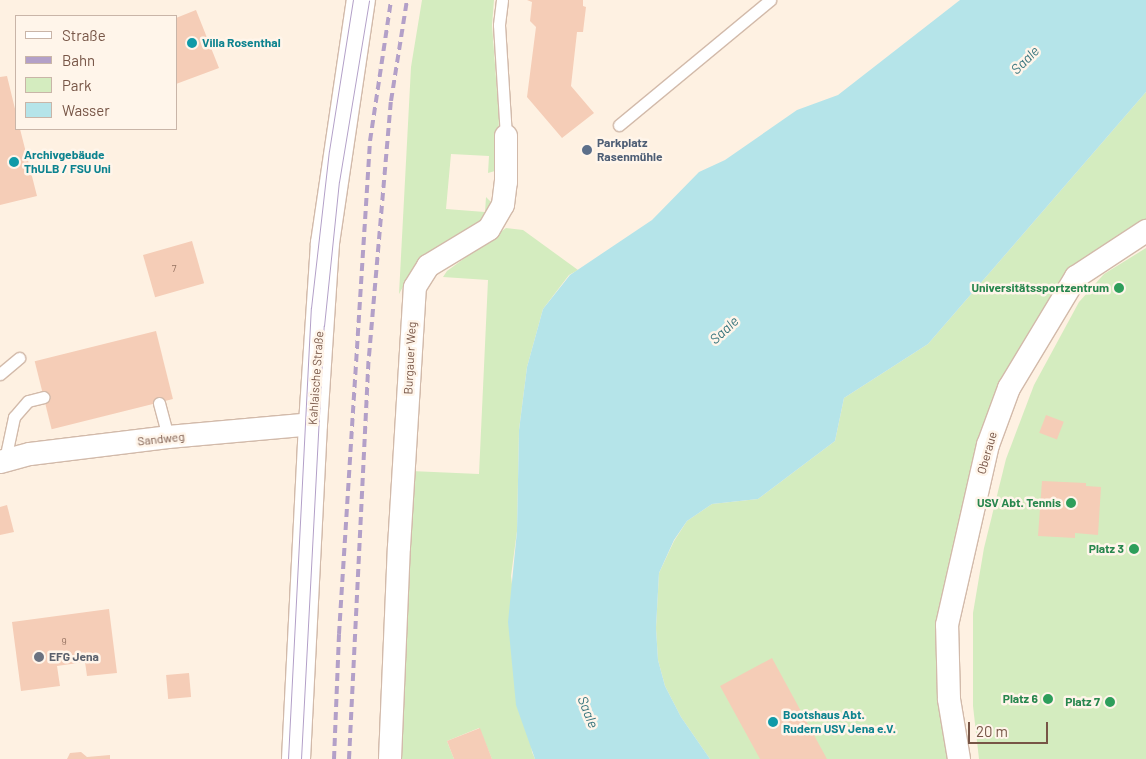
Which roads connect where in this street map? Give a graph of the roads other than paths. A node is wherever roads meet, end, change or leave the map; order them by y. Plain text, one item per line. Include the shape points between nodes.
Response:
1 (361, 0) edge
2 (502, 0) edge
3 (770, 0) edge
4 (619, 126) dead end
5 (506, 136) joint
6 (1146, 231) edge
7 (19, 358) dead end
8 (0, 374) edge
9 (44, 397) dead end
10 (159, 402) dead end
11 (313, 424) junction
12 (168, 437) junction
13 (4, 454) edge
14 (296, 759) edge
15 (390, 759) edge
16 (959, 759) edge

1 - 11 main road, Kahlaische Straße via 325,243
2 - 5 lane, Burgauer Weg via 499,25
3 - 4 lane
5 - 15 street, Burgauer Weg via 503,205 489,229 428,266 415,287
6 - 16 street, Oberaue via 1076,277 1009,388 988,445 946,625 949,699
7 - 8 lane
9 - 13 lane via 28,401 14,417
10 - 12 lane
11 - 12 street, Sandweg
11 - 14 main road, Kahlaische Straße
12 - 13 street, Sandweg via 30,454

